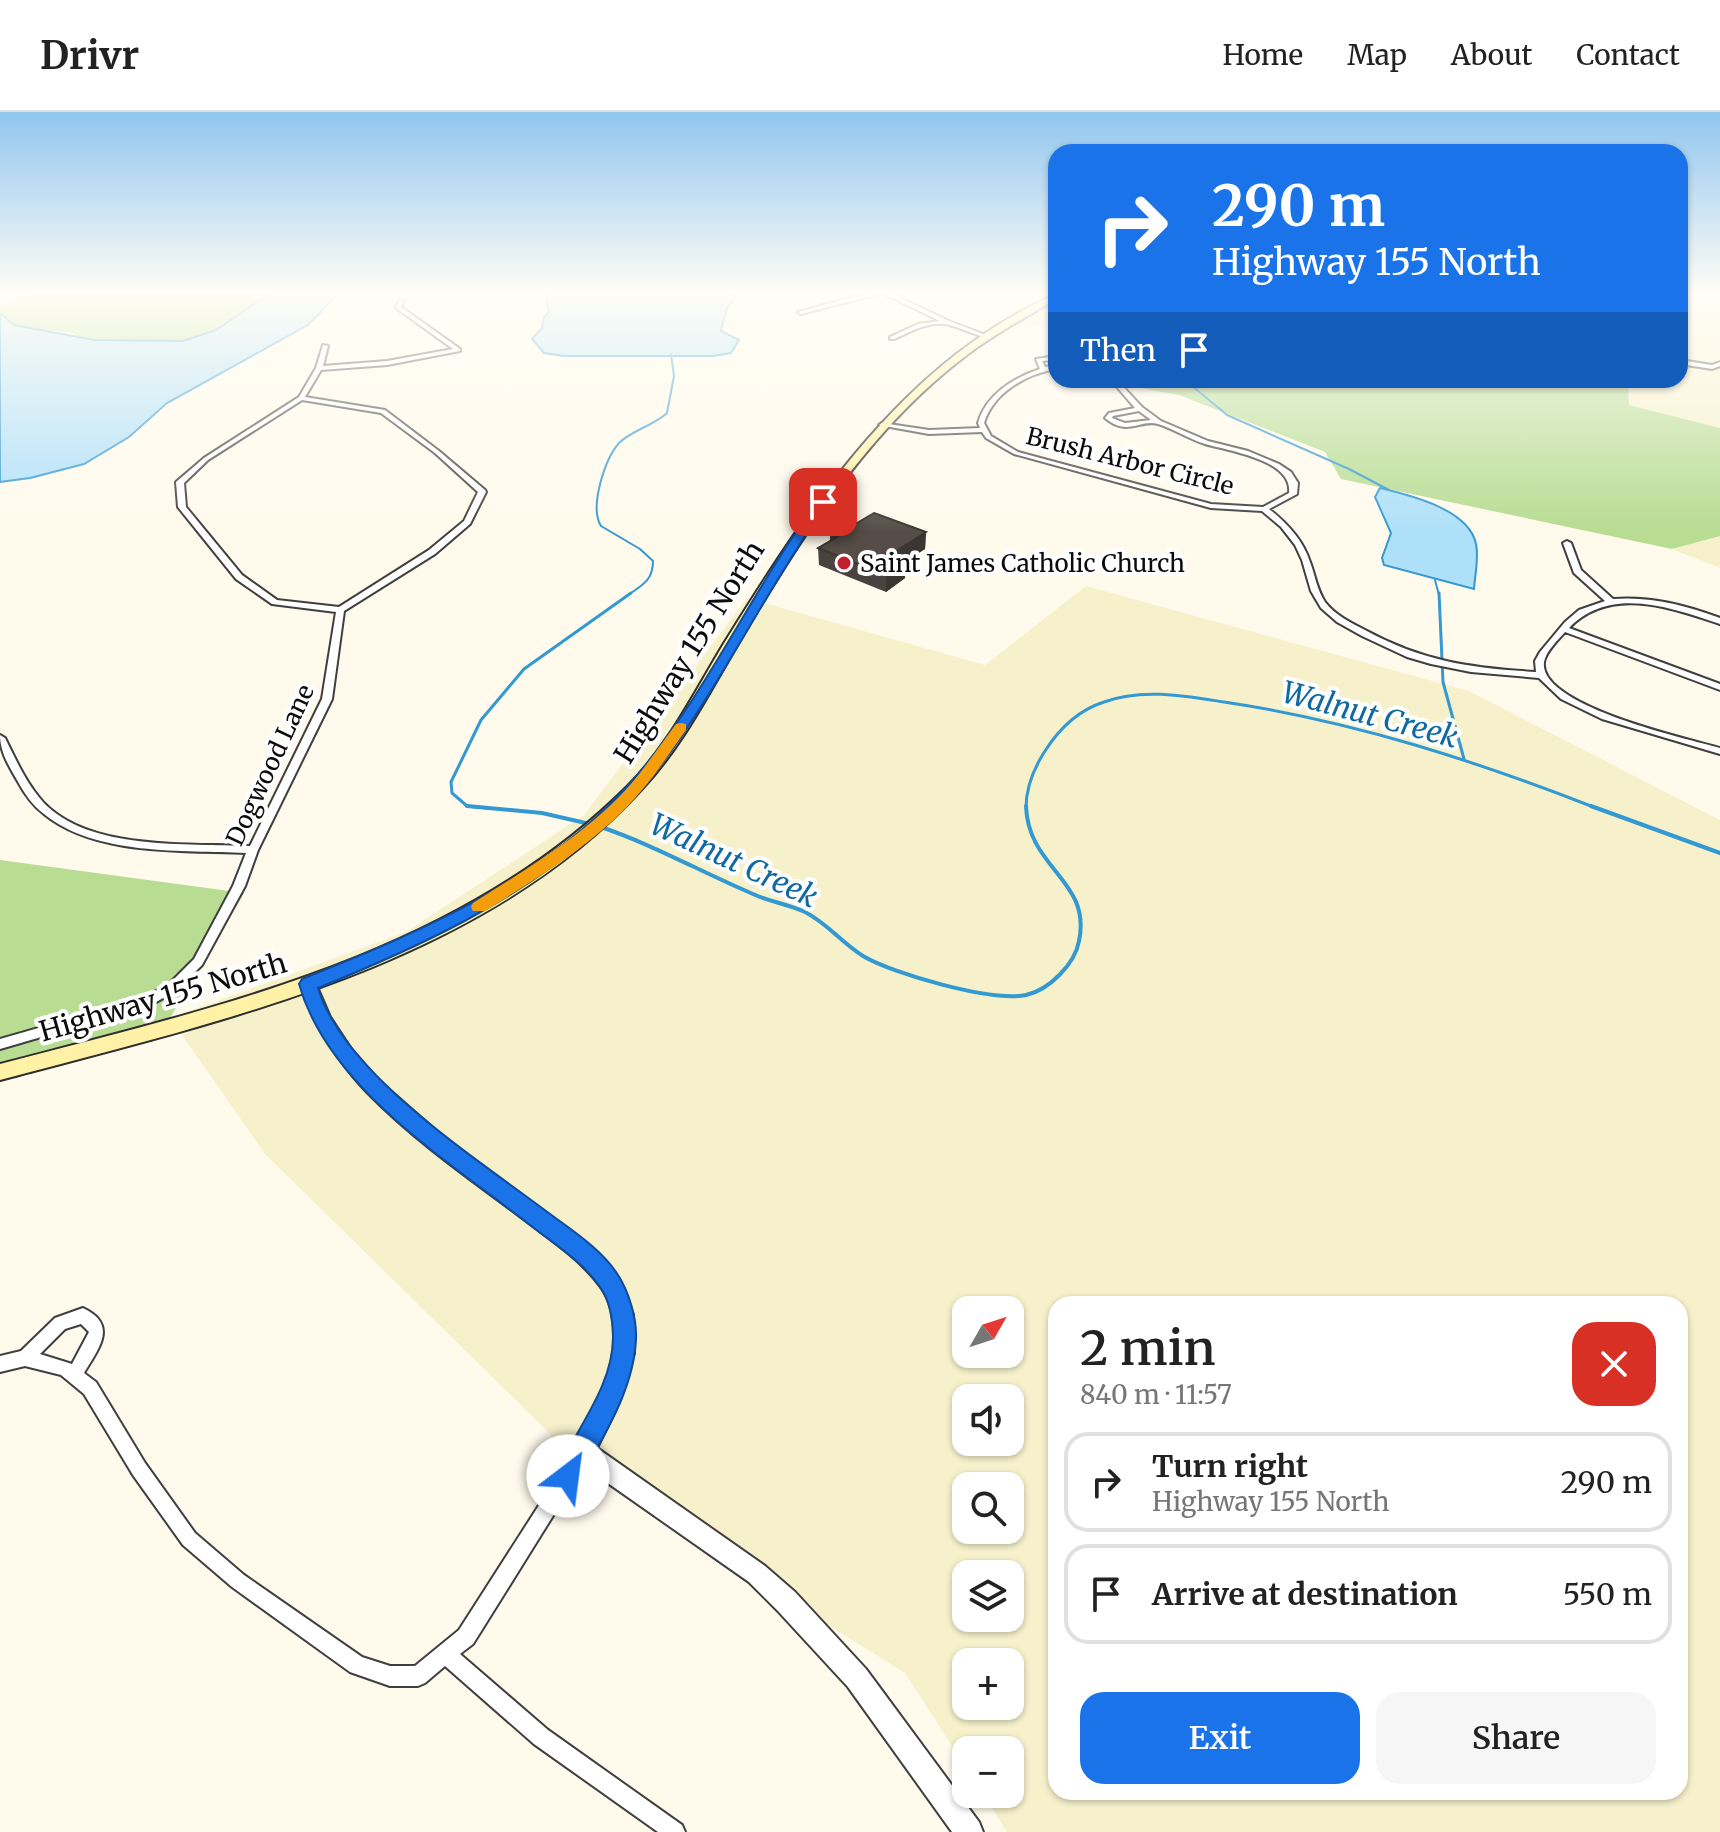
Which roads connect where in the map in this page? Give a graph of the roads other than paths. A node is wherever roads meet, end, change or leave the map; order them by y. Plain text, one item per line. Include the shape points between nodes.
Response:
1 (317, 371) edge
2 (941, 371) edge
3 (1034, 371) edge
4 (1121, 388) edge
5 (301, 398) junction
6 (1139, 409) junction
7 (1156, 421) junction
8 (882, 425) junction
9 (982, 430) junction
10 (1264, 509) junction
11 (1567, 543) dead end
12 (1612, 603) junction
13 (340, 610) junction
14 (1720, 621) edge
15 (1565, 629) junction
16 (1542, 675) junction
17 (1720, 687) edge
18 (0, 738) edge
19 (1720, 751) edge
20 (253, 850) junction
21 (308, 984) junction
22 (0, 1044) edge
23 (0, 1072) edge
24 (25, 1358) junction
25 (0, 1364) edge
26 (74, 1376) junction
27 (583, 1452) junction
28 (447, 1655) junction
29 (675, 1832) edge
30 (969, 1832) edge

1 - 5 street
2 - 8 main road, Highway 155 North
3 - 9 street, Brush Arbor Circle via 987,409
4 - 6 street, Brush Arbor Circle
5 - 13 street via 206,459 180,482 182,507 239,577 275,602
5 - 13 street via 383,411 482,492 467,522 432,552
6 - 7 street, Brush Arbor Circle
6 - 7 street, Brush Arbor Circle via 1108,418 1128,426
7 - 10 street, Brush Arbor Circle via 1284,470 1296,491
8 - 9 street via 929,432
8 - 21 main road, Highway 155 North via 787,551 689,714 636,788 575,843 511,888 396,949
9 - 10 street, Brush Arbor Circle via 1010,451 1079,471 1218,507
10 - 16 street via 1294,538 1318,597 1341,620 1424,661
11 - 12 street via 1577,571
12 - 14 street via 1656,604
12 - 15 street via 1584,611
13 - 20 street, Dogwood Lane via 327,699
15 - 16 street via 1540,656
15 - 17 street
16 - 19 street via 1562,695 1593,712
18 - 20 street via 48,813 80,833 150,844
20 - 22 street, Dogwood Lane via 198,962 173,987 121,1011
21 - 23 main road, Highway 155 North
21 - 27 street via 334,1037 371,1083 404,1115 581,1251 610,1282 621,1307 625,1338 611,1394
24 - 25 street
24 - 26 street via 65,1368
24 - 26 street via 60,1323 83,1316 97,1329
26 - 28 street via 90,1388 189,1539 238,1581 357,1665 390,1676 418,1676
27 - 28 street via 479,1619
27 - 30 street via 757,1574 795,1610 857,1678
28 - 29 street via 541,1737

